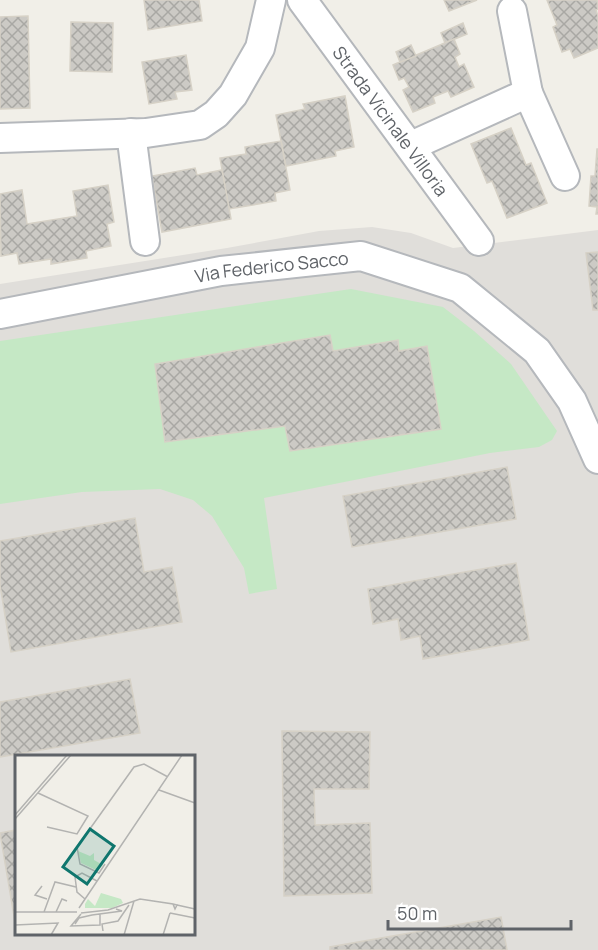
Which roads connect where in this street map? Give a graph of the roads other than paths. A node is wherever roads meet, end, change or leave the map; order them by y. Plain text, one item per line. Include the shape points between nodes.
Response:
1 (271, 0) edge
2 (302, 0) edge
3 (512, 11) dead end
4 (528, 93) junction
5 (131, 133) junction
6 (0, 138) edge
7 (411, 146) junction
8 (565, 176) dead end
9 (145, 241) dead end
10 (479, 242) dead end
11 (0, 314) edge
12 (598, 459) edge

1 - 5 street via 260,48 234,95 216,114 200,125
2 - 7 street, Strada Vicinale Villoria
3 - 4 street
4 - 7 street
4 - 8 street
5 - 6 street
5 - 9 street
7 - 10 street, Strada Vicinale Villoria
11 - 12 street, Via Federico Sacco via 221,271 361,256 460,288 537,351 572,401

